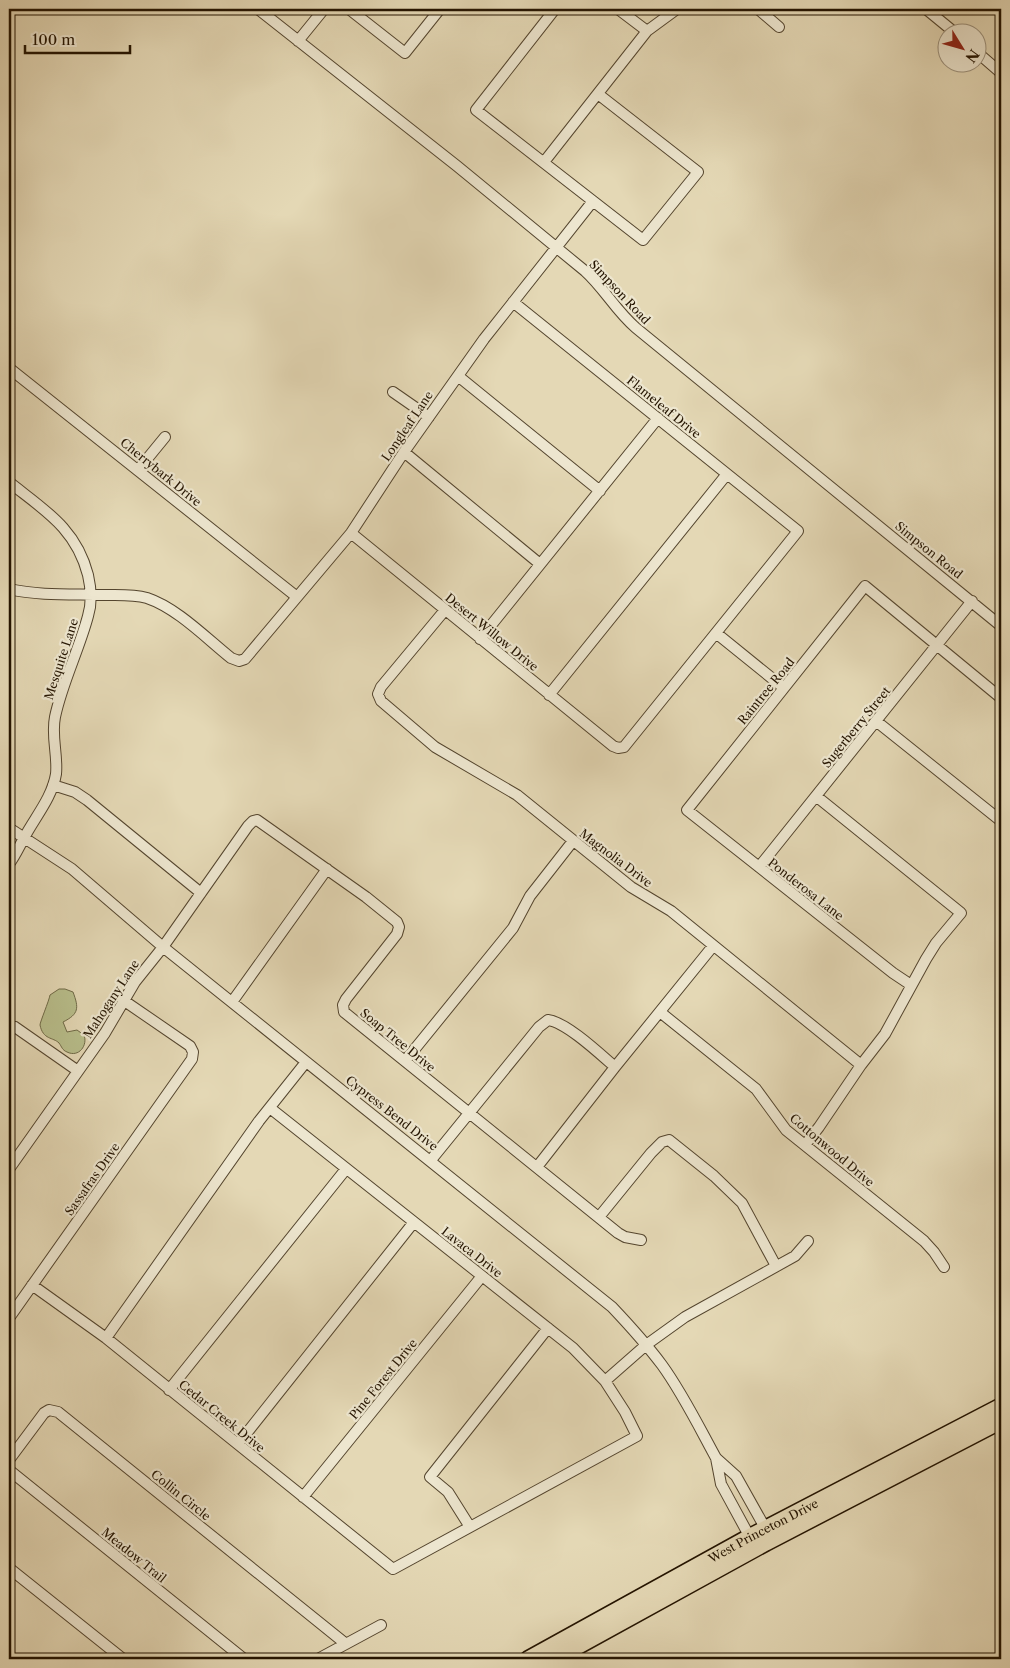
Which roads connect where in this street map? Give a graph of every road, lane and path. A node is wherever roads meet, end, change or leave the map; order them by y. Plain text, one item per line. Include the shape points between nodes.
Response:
1 (258, 9) edge
2 (324, 9) edge
3 (349, 9) edge
4 (440, 9) edge
5 (556, 9) edge
6 (618, 9) edge
7 (677, 9) edge
8 (758, 9) edge
9 (926, 9) edge
10 (942, 22) edge
11 (779, 26) dead end
12 (647, 31) junction
13 (298, 41) junction
14 (988, 62) edge
15 (1001, 73) edge
16 (598, 94) junction
17 (544, 162) junction
18 (593, 201) junction
19 (556, 248) junction
20 (513, 302) junction
21 (9, 368) edge
22 (458, 376) junction
23 (393, 392) dead end
24 (429, 416) junction
25 (658, 418) junction
26 (165, 437) dead end
27 (404, 452) junction
28 (138, 470) junction
29 (727, 474) junction
30 (9, 482) edge
31 (600, 490) junction
32 (351, 533) junction
33 (540, 564) junction
34 (9, 589) edge
35 (91, 594) junction
36 (298, 597) junction
37 (972, 601) junction
38 (445, 610) junction
39 (986, 613) junction
40 (1001, 621) edge
41 (1001, 626) edge
42 (716, 634) junction
43 (480, 639) junction
44 (937, 645) junction
45 (784, 688) junction
46 (549, 695) junction
47 (1001, 698) edge
48 (876, 721) junction
49 (53, 785) junction
50 (816, 796) junction
51 (687, 810) joint
52 (253, 820) joint
53 (1001, 822) edge
54 (9, 828) edge
55 (24, 838) junction
56 (573, 841) junction
57 (9, 864) edge
58 (759, 867) junction
59 (327, 869) junction
60 (200, 893) junction
61 (713, 946) junction
62 (163, 947) junction
63 (911, 985) junction
64 (124, 1000) junction
65 (232, 1002) junction
66 (660, 1012) junction
67 (9, 1026) edge
68 (405, 1061) junction
69 (306, 1062) junction
70 (861, 1065) junction
71 (615, 1067) junction
72 (78, 1071) junction
73 (270, 1108) junction
74 (470, 1114) junction
75 (805, 1145) junction
76 (431, 1160) junction
77 (537, 1168) junction
78 (9, 1169) edge
79 (346, 1169) junction
80 (599, 1217) junction
81 (414, 1222) junction
82 (641, 1240) dead end
83 (808, 1241) dead end
84 (776, 1266) junction
85 (944, 1268) dead end
86 (482, 1276) junction
87 (32, 1285) junction
88 (9, 1318) edge
89 (548, 1328) junction
90 (106, 1338) junction
91 (646, 1345) junction
92 (604, 1381) junction
93 (169, 1390) junction
94 (1001, 1406) edge
95 (1001, 1420) edge
96 (238, 1444) junction
97 (716, 1458) junction
98 (9, 1460) edge
99 (9, 1470) edge
100 (303, 1497) junction
101 (470, 1527) junction
102 (769, 1534) junction
103 (753, 1543) junction
104 (9, 1568) edge
105 (381, 1625) dead end
106 (346, 1644) junction
107 (123, 1659) edge
108 (244, 1659) edge
109 (318, 1659) edge
110 (528, 1659) edge
111 (555, 1659) edge

1 - 13 street, Simpson Road
2 - 13 street
3 - 4 street via 405,53
5 - 17 street via 476,110
6 - 12 street
7 - 12 street
8 - 11 street
9 - 10 street
12 - 16 street
13 - 19 street, Simpson Road
14 - 15 street
16 - 17 street
16 - 18 street via 698,172 643,240
17 - 18 street
18 - 19 street, Longleaf Lane
19 - 20 street, Longleaf Lane
19 - 37 street, Simpson Road via 597,282 636,328
20 - 22 street, Longleaf Lane
20 - 25 street, Flameleaf Drive
21 - 28 street, Cherrybark Drive
22 - 24 street, Longleaf Lane
22 - 31 street
23 - 24 street
24 - 27 street, Longleaf Lane
25 - 29 street, Flameleaf Drive
25 - 31 street
26 - 28 street
27 - 32 street, Longleaf Lane
27 - 33 street
28 - 36 street, Cherrybark Drive
29 - 42 street, Flameleaf Drive via 798,531
29 - 46 street
30 - 35 street, Mesquite Lane via 68,532 86,567
31 - 33 street
32 - 36 street, Longleaf Lane
32 - 38 street, Desert Willow Drive
33 - 43 street
34 - 35 street via 27,593
35 - 36 street, Longleaf Lane via 128,595 160,604 239,661 246,659
35 - 49 street, Mesquite Lane via 89,614 55,719 56,773
37 - 39 street, Simpson Road
37 - 44 street, Sugerberry Street
38 - 43 street, Desert Willow Drive
38 - 56 street, Magnolia Drive via 381,688 378,694 381,700 435,746 517,795
39 - 40 street, Simpson Road
39 - 41 street, Simpson Road
42 - 45 street
42 - 46 street, Desert Willow Drive via 624,747 613,746
43 - 46 street, Desert Willow Drive
44 - 45 street, Raintree Road via 866,586
44 - 47 street
44 - 48 street, Sugerberry Street
45 - 51 street, Raintree Road
48 - 50 street, Sugerberry Street
48 - 53 street
49 - 55 street, Mesquite Lane via 44,807
49 - 60 street via 87,800
50 - 58 street, Sugerberry Street
50 - 63 street via 961,913 936,943
51 - 58 street, Ponderosa Lane
52 - 59 street, Soap Tree Drive
52 - 60 street, Mahogany Lane
54 - 55 street, Cypress Bend Drive
55 - 57 street, Mesquite Lane
55 - 62 street, Cypress Bend Drive via 72,869
56 - 61 street, Magnolia Drive via 631,887 671,911
56 - 68 street via 530,896 513,928
58 - 63 street, Ponderosa Lane
59 - 65 street
59 - 68 street, Soap Tree Drive via 397,922 399,927 394,939 346,999 342,1009
60 - 62 street, Mahogany Lane
61 - 66 street
61 - 70 street, Magnolia Drive
62 - 64 street, Mahogany Lane via 134,982
62 - 65 street, Cypress Bend Drive
63 - 70 street via 892,1023
64 - 72 street, Mahogany Lane
64 - 87 street, Sassafras Drive via 190,1046 192,1059
65 - 69 street, Cypress Bend Drive
66 - 71 street
66 - 75 street, Cottonwood Drive via 756,1089 786,1130
67 - 72 street
68 - 74 street, Soap Tree Drive
69 - 73 street
69 - 76 street, Cypress Bend Drive
70 - 75 street
71 - 74 street via 566,1027 548,1020 539,1026
71 - 77 street
72 - 78 street, Mahogany Lane
73 - 79 street, Lavaca Drive
73 - 90 street
74 - 76 street
74 - 77 street, Soap Tree Drive
75 - 85 street, Cottonwood Drive via 924,1241
76 - 91 street, Cypress Bend Drive via 600,1297
77 - 80 street, Soap Tree Drive
79 - 81 street, Lavaca Drive
79 - 93 street
80 - 82 street, Soap Tree Drive via 625,1237
80 - 84 street via 651,1153 669,1140 742,1202
81 - 86 street, Lavaca Drive
81 - 96 street
83 - 84 street via 795,1256
84 - 91 street via 685,1317
86 - 89 street, Lavaca Drive
86 - 100 street, Pine Forest Drive
87 - 88 street, Sassafras Drive
87 - 90 street, Cedar Creek Drive
89 - 92 street, Lavaca Drive via 573,1348
89 - 101 street via 430,1477 448,1492
90 - 93 street, Cedar Creek Drive
91 - 92 street
91 - 97 street, Cypress Bend Drive via 684,1400
92 - 101 street, Lavaca Drive via 637,1436
93 - 96 street, Cedar Creek Drive
94 - 102 highway, West Princeton Drive
95 - 102 highway, West Princeton Drive
96 - 100 street, Cedar Creek Drive
97 - 102 street, Cypress Bend Drive via 736,1476
97 - 103 street, Cypress Bend Drive via 721,1484
98 - 106 street, Collin Circle via 44,1413 49,1410 58,1412
99 - 108 street, Meadow Trail
100 - 101 street, Cedar Creek Drive via 393,1569
102 - 103 highway, West Princeton Drive
103 - 110 highway, West Princeton Drive
103 - 111 highway, West Princeton Drive
104 - 107 street
105 - 106 street
106 - 109 street

